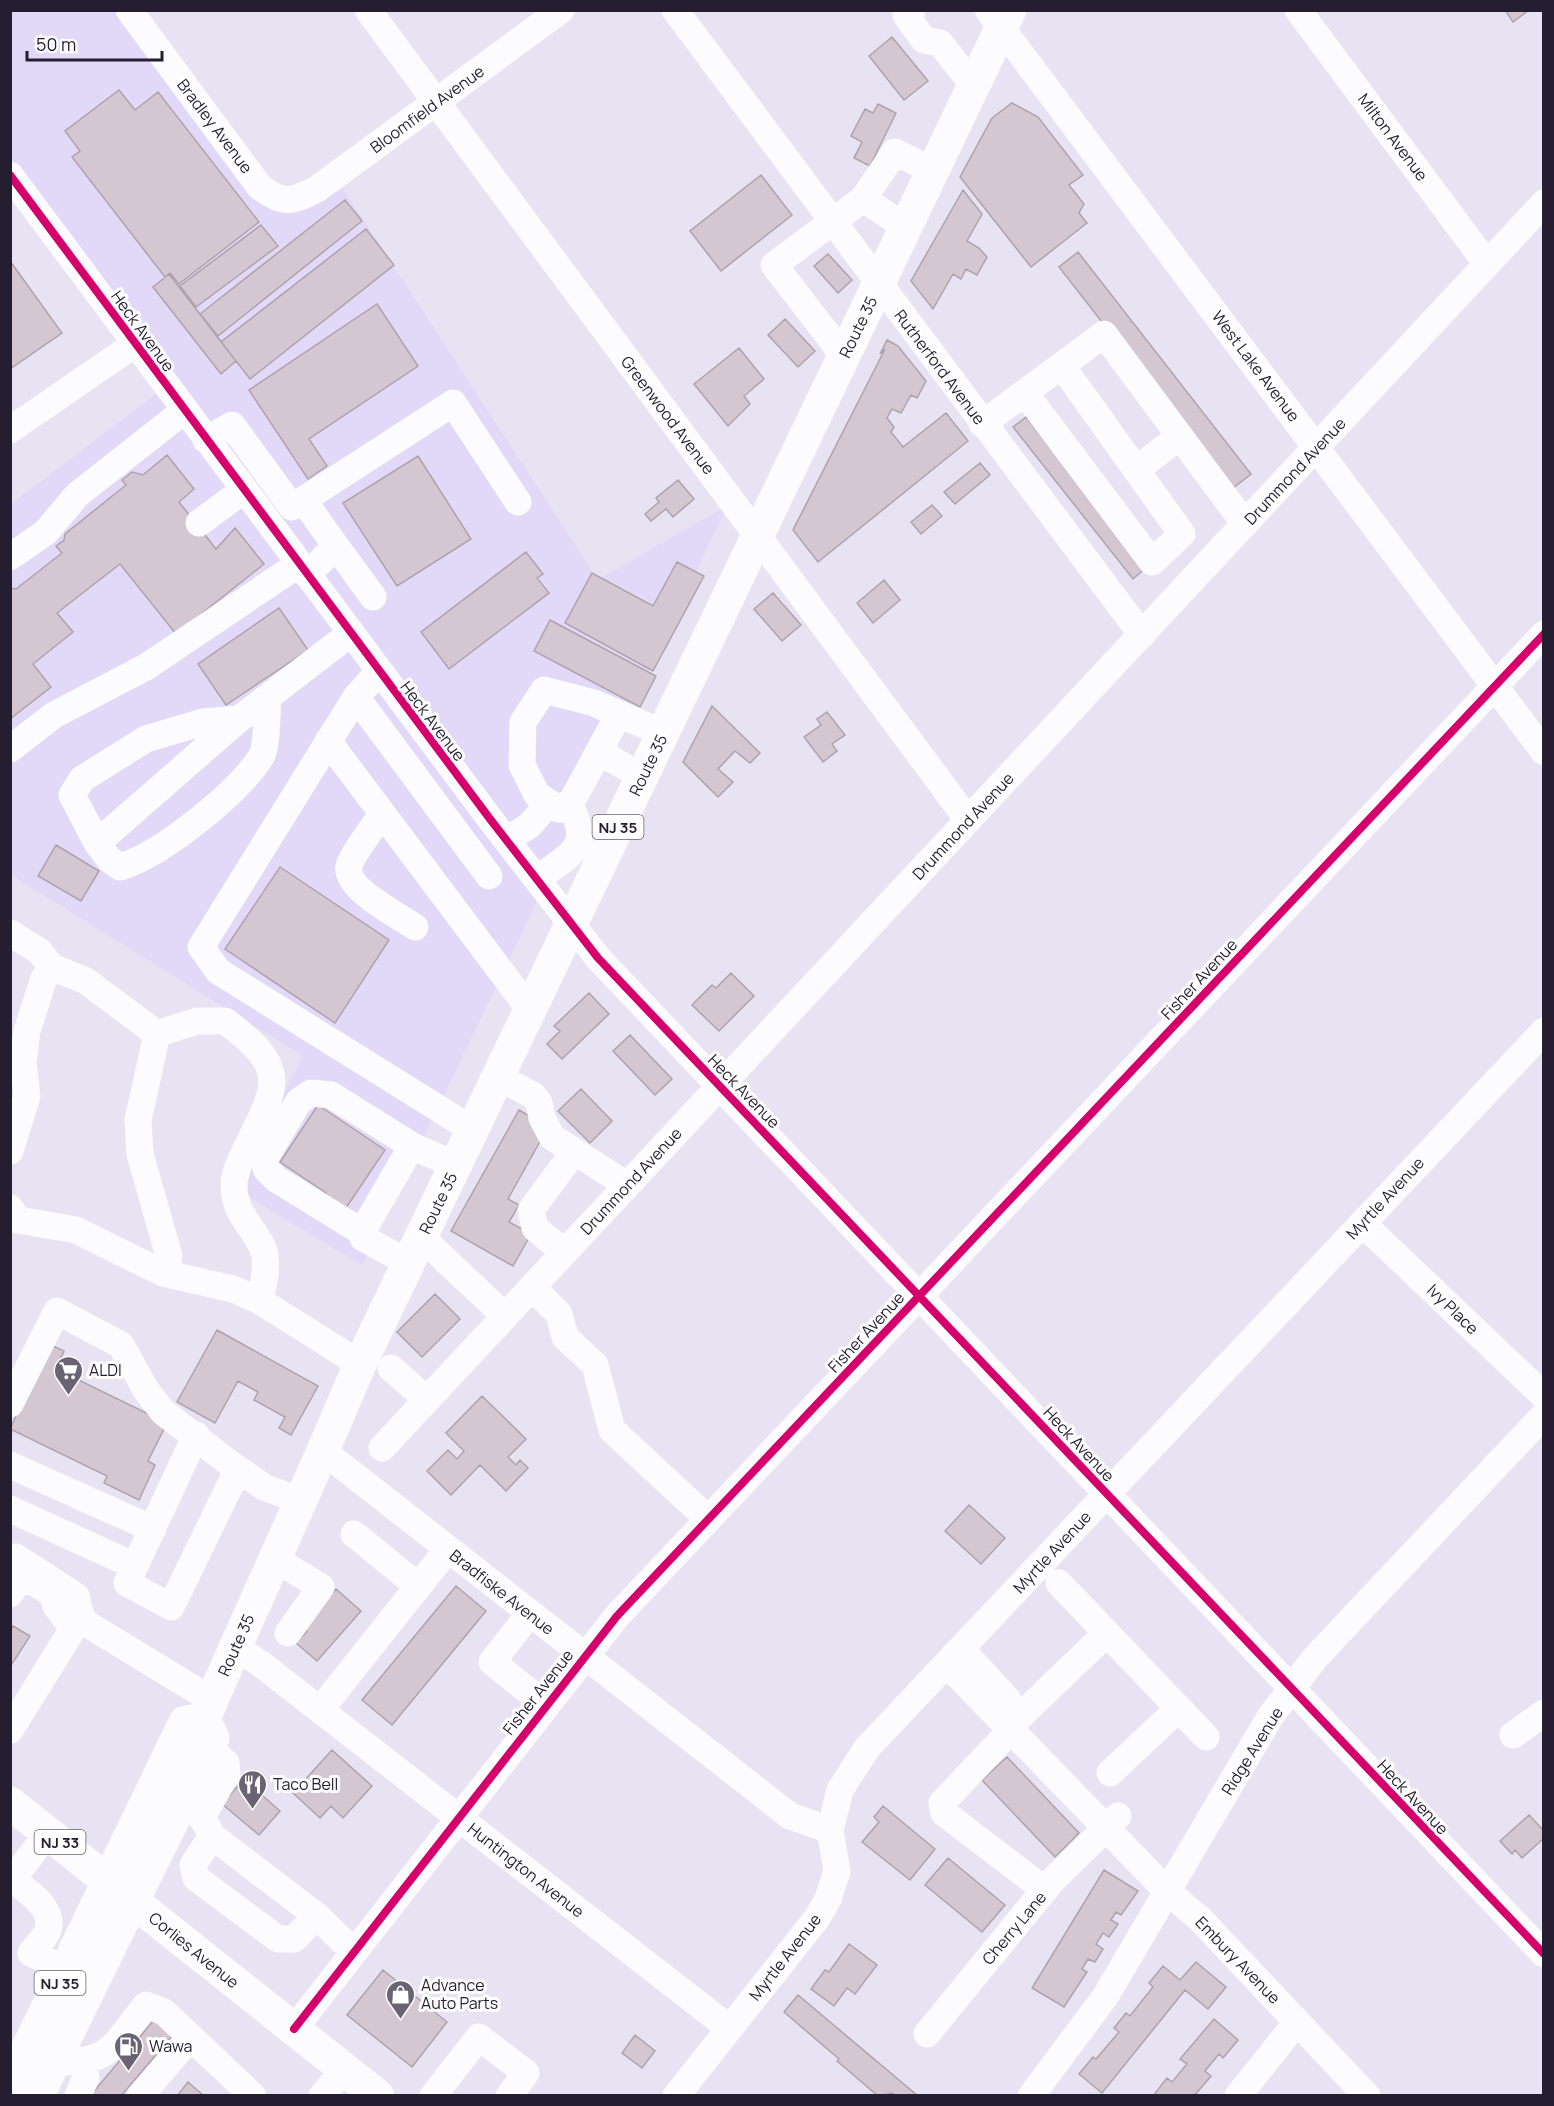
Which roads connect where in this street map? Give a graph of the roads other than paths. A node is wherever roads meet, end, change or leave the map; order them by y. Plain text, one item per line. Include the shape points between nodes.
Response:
1 (129, 10) edge
2 (369, 10) edge
3 (561, 10) edge
4 (675, 10) edge
5 (912, 10) edge
6 (1298, 10) edge
7 (1000, 16) edge
8 (974, 86) junction
9 (436, 102) junction
10 (933, 171) junction
11 (10, 175) edge
12 (863, 199) junction
13 (289, 200) joint
14 (1544, 203) edge
15 (832, 222) junction
16 (906, 227) junction
17 (1487, 264) junction
18 (878, 285) junction
19 (135, 344) junction
20 (844, 356) junction
21 (1062, 366) junction
22 (1025, 393) junction
23 (184, 410) junction
24 (982, 424) junction
25 (10, 430) edge
26 (1180, 436) junction
27 (206, 440) junction
28 (1318, 447) junction
29 (1137, 469) junction
30 (244, 490) junction
31 (518, 502) dead end
32 (297, 503) junction
33 (268, 522) junction
34 (199, 523) dead end
35 (1245, 524) junction
36 (758, 535) junction
37 (336, 546) junction
38 (10, 557) edge
39 (303, 569) junction
40 (373, 597) dead end
41 (351, 633) junction
42 (1544, 634) edge
43 (1142, 635) junction
44 (379, 671) junction
45 (1494, 686) junction
46 (356, 697) junction
47 (268, 698) junction
48 (619, 714) junction
49 (239, 719) junction
50 (663, 733) junction
51 (328, 741) junction
52 (10, 749) edge
53 (600, 752) junction
54 (1544, 752) edge
55 (642, 777) junction
56 (558, 803) junction
57 (382, 814) junction
58 (490, 819) junction
59 (969, 820) junction
60 (463, 840) junction
61 (507, 840) junction
62 (97, 843) junction
63 (489, 876) dead end
64 (537, 879) junction
65 (571, 924) junction
66 (415, 927) dead end
67 (10, 933) edge
68 (52, 967) junction
69 (530, 1010) junction
70 (1544, 1031) edge
71 (157, 1034) junction
72 (498, 1077) junction
73 (720, 1085) junction
74 (473, 1130) junction
75 (414, 1147) junction
76 (10, 1151) edge
77 (574, 1152) junction
78 (456, 1165) junction
79 (627, 1185) junction
80 (13, 1219) edge
81 (1362, 1222) junction
82 (362, 1232) junction
83 (415, 1250) junction
84 (564, 1252) junction
85 (163, 1273) junction
86 (532, 1287) junction
87 (919, 1295) junction
88 (260, 1302) junction
89 (505, 1316) junction
90 (375, 1366) junction
91 (1544, 1396) edge
92 (426, 1400) junction
93 (10, 1404) edge
94 (1544, 1415) edge
95 (196, 1436) junction
96 (382, 1448) dead end
97 (323, 1452) junction
98 (10, 1465) edge
99 (238, 1469) junction
100 (1107, 1494) junction
101 (303, 1502) junction
102 (10, 1509) edge
103 (708, 1519) junction
104 (153, 1529) junction
105 (354, 1534) dead end
106 (448, 1549) junction
107 (275, 1559) junction
108 (14, 1564) edge
109 (135, 1566) junction
110 (1059, 1583) dead end
111 (418, 1586) junction
112 (10, 1594) edge
113 (10, 1601) edge
114 (56, 1606) junction
115 (530, 1613) junction
116 (76, 1624) junction
117 (288, 1633) dead end
118 (1107, 1634) junction
119 (236, 1648) junction
120 (584, 1655) junction
121 (954, 1656) junction
122 (1292, 1689) junction
123 (546, 1705) junction
124 (1178, 1709) junction
125 (320, 1710) junction
126 (1544, 1713) edge
127 (208, 1722) junction
128 (1014, 1723) junction
129 (10, 1730) edge
130 (1513, 1736) dead end
131 (1206, 1737) dead end
132 (1110, 1773) dead end
133 (10, 1803) edge
134 (457, 1817) junction
135 (199, 1820) junction
136 (1113, 1822) junction
137 (830, 1830) junction
138 (48, 1833) junction
139 (109, 1881) junction
140 (1172, 1884) junction
141 (13, 1886) edge
142 (1045, 1890) junction
143 (134, 1902) junction
144 (317, 1916) junction
145 (353, 1951) junction
146 (1544, 1954) edge
147 (21, 1955) edge
148 (66, 1970) junction
149 (1297, 2022) junction
150 (729, 2028) junction
151 (294, 2029) junction
152 (927, 2034) dead end
153 (191, 2037) junction
154 (68, 2062) junction
155 (344, 2069) junction
156 (10, 2085) edge
157 (249, 2094) edge
158 (38, 2096) edge
159 (78, 2096) edge
160 (140, 2096) edge
161 (322, 2096) edge
162 (378, 2096) edge
163 (433, 2096) edge
164 (508, 2096) edge
165 (676, 2096) edge
166 (1031, 2096) edge
167 (1238, 2096) edge
168 (1367, 2096) edge

1 - 13 street, Bradley Avenue via 259,186 271,196
2 - 9 street, Greenwood Avenue
3 - 9 street, Bloomfield Avenue
4 - 15 street, Rutherford Avenue
5 - 8 street via 906,15 924,39 940,43
6 - 17 street, Milton Avenue
7 - 8 main road, Route 35 / NJ 35
7 - 28 street, West Lake Avenue
8 - 10 main road, Route 35 / NJ 35
9 - 13 street, Bloomfield Avenue via 317,189
9 - 36 street, Greenwood Avenue
10 - 12 street via 895,152
10 - 16 main road, Route 35 / NJ 35
11 - 19 street, Heck Avenue
12 - 15 street
12 - 16 street
14 - 17 street, Drummond Avenue
15 - 18 street, Rutherford Avenue
15 - 20 street via 774,265
16 - 18 main road, Route 35 / NJ 35
17 - 28 street, Drummond Avenue
18 - 20 main road, Route 35 / NJ 35
18 - 24 street, Rutherford Avenue
19 - 23 street, Heck Avenue
19 - 25 street
20 - 36 main road, Route 35 / NJ 35
21 - 22 street
21 - 26 street via 1104,334
21 - 29 street
22 - 24 street
22 - 29 street via 1152,562 1182,534
23 - 27 street, Heck Avenue
23 - 38 street via 77,495 46,532
24 - 43 street, Rutherford Avenue
26 - 29 street
26 - 35 street
27 - 30 street, Heck Avenue
27 - 32 street via 232,424
28 - 35 street, Drummond Avenue
28 - 45 street, West Lake Avenue
30 - 33 street, Heck Avenue
30 - 34 street
31 - 32 street via 453,403
32 - 33 street
32 - 37 street
33 - 39 street, Heck Avenue
35 - 43 street, Drummond Avenue
36 - 50 main road, Route 35 / NJ 35
36 - 59 street, Greenwood Avenue
37 - 39 street
37 - 40 street
39 - 41 street, Heck Avenue
39 - 52 street via 146,667 54,715
41 - 44 street, Heck Avenue
41 - 47 street
42 - 45 street, Fisher Avenue
43 - 59 street, Drummond Avenue
44 - 46 street
44 - 58 street, Heck Avenue
45 - 54 street, West Lake Avenue
45 - 87 street, Fisher Avenue
46 - 51 street
46 - 60 street
47 - 49 street
47 - 62 street via 262,756 224,798 139,861 120,867
48 - 50 street
48 - 53 street
48 - 56 street via 544,690 523,722 522,765 537,795
49 - 62 street
49 - 62 street via 202,722 146,739 82,779 72,795
50 - 55 main road, Route 35 / NJ 35
51 - 57 street
51 - 74 street via 201,947 218,970
53 - 55 street
53 - 56 street
55 - 65 main road, Route 35 / NJ 35
56 - 61 street
56 - 64 street via 580,822 579,842 569,855
57 - 66 street via 349,866 350,878 358,890
57 - 69 street
58 - 60 street
58 - 61 street, Heck Avenue
59 - 73 street, Drummond Avenue
60 - 63 street
61 - 64 street, Heck Avenue
64 - 65 street, Heck Avenue
65 - 69 main road, Route 35 / NJ 35
65 - 73 street, Heck Avenue via 598,958
67 - 68 street via 39,951
68 - 71 street via 86,981
68 - 76 street via 44,978 27,1031 23,1062 27,1096
69 - 72 main road, Route 35 / NJ 35
70 - 81 street, Myrtle Avenue
71 - 85 street via 138,1120 140,1154 169,1256
71 - 88 street via 197,1022 225,1021 254,1044 272,1076 270,1100 237,1166 234,1184 242,1217 265,1254
72 - 74 main road, Route 35 / NJ 35
72 - 77 street via 534,1096 552,1137
73 - 79 street, Drummond Avenue
73 - 87 street, Heck Avenue
74 - 78 main road, Route 35 / NJ 35
75 - 78 street
75 - 82 street
75 - 82 street via 331,1095 311,1093 299,1101 265,1158 266,1169
77 - 79 street
77 - 84 street via 531,1210 536,1228
78 - 83 main road, Route 35 / NJ 35
79 - 84 street, Drummond Avenue
80 - 85 street via 76,1230
81 - 91 street, Ivy Place
81 - 100 street, Myrtle Avenue
82 - 83 street via 363,1238
83 - 89 street
83 - 90 main road, Route 35 / NJ 35
84 - 86 street, Drummond Avenue
85 - 88 street via 233,1288
86 - 89 street, Drummond Avenue
86 - 103 street via 560,1314 565,1337 595,1365 612,1430
87 - 100 street, Heck Avenue
87 - 103 street, Fisher Avenue
88 - 90 street
89 - 92 street, Drummond Avenue
90 - 92 street
90 - 97 main road, Route 35 / NJ 35
92 - 96 street, Drummond Avenue
93 - 95 street via 57,1311 122,1345 146,1390 163,1412
94 - 122 street, Ridge Avenue via 1323,1649
95 - 99 street
95 - 104 street
97 - 101 main road, Route 35 / NJ 35
97 - 106 street, Bradfiske Avenue
98 - 104 street
99 - 101 street via 264,1487
99 - 109 street via 171,1607 127,1583
100 - 121 street, Myrtle Avenue
100 - 122 street, Heck Avenue
101 - 107 main road, Route 35 / NJ 35
102 - 109 street
103 - 120 street, Fisher Avenue
104 - 109 street
105 - 111 street
106 - 111 street
106 - 115 street, Bradfiske Avenue
107 - 117 street via 321,1587
107 - 119 main road, Route 35 / NJ 35
108 - 116 street via 76,1596 81,1616
110 - 118 street
111 - 125 street
112 - 114 street via 17,1583 32,1581 53,1594
113 - 114 street
114 - 116 street
115 - 120 street, Bradfiske Avenue
115 - 123 street via 492,1662
116 - 127 street
116 - 129 street
118 - 124 street
118 - 128 street
119 - 125 street, Huntington Avenue
119 - 127 main road, Route 35 / NJ 35
120 - 123 street, Fisher Avenue
120 - 137 street, Bradfiske Avenue via 790,1816
121 - 128 street, Embury Avenue
121 - 137 street, Myrtle Avenue via 854,1766 840,1790
122 - 140 street, Ridge Avenue via 1270,1717
122 - 146 street, Heck Avenue
123 - 134 street, Fisher Avenue
124 - 131 street
124 - 132 street
125 - 134 street, Huntington Avenue
126 - 130 street
127 - 135 main road, Route 35 / NJ 35
127 - 139 main road, NJ 35 via 185,1722
128 - 136 street, Embury Avenue
128 - 142 street via 942,1803 944,1813 952,1821
133 - 138 main road, Corlies Avenue / NJ 33
134 - 145 street, Fisher Avenue
134 - 150 street, Huntington Avenue
135 - 143 main road, Route 35 / NJ 35
135 - 144 street
135 - 144 street via 193,1865 196,1878 278,1939 294,1939
136 - 140 street, Embury Avenue
136 - 142 street, Cherry Lane
137 - 150 street, Myrtle Avenue via 837,1871 828,1899
138 - 139 main road, Corlies Avenue / NJ 33
138 - 141 street
139 - 143 main road, Corlies Avenue / NJ 33
139 - 148 main road, NJ 35
140 - 149 street, Embury Avenue
140 - 166 street, Ridge Avenue via 1105,1997
141 - 147 street via 42,1905 48,1915 48,1930
142 - 152 street, Cherry Lane
143 - 151 main road, Corlies Avenue / NJ 33
143 - 154 main road, Route 35 / NJ 35 via 87,1990
144 - 145 street
145 - 151 street, Fisher Avenue
147 - 148 street
148 - 156 main road, NJ 35
149 - 167 street
149 - 168 street, Embury Avenue
150 - 165 street, Myrtle Avenue
151 - 155 main road, Corlies Avenue / NJ 33
153 - 154 street via 164,2012 146,2005 107,2054
153 - 157 street
153 - 160 street
154 - 158 main road, Route 35 / NJ 35
154 - 159 street via 86,2077
155 - 161 street
155 - 162 main road, Corlies Avenue / NJ 33
163 - 164 street via 479,2037 526,2073

